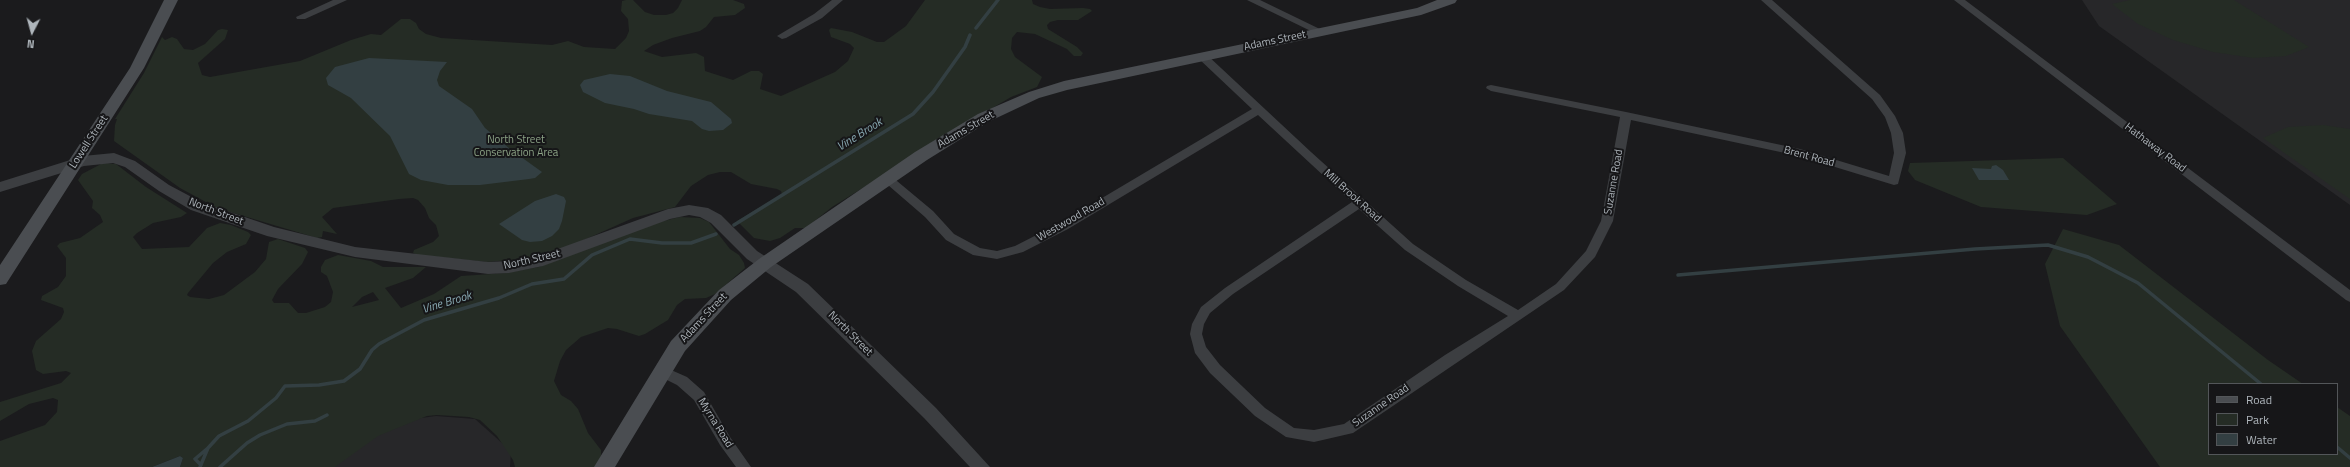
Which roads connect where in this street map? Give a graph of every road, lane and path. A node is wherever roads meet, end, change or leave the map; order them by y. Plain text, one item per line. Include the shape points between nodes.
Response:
1 (170, 0) edge
2 (342, 0) edge
3 (838, 0) edge
4 (1252, 0) edge
5 (1450, 0) edge
6 (1766, 0) edge
7 (1959, 0) edge
8 (301, 17) dead end
9 (1321, 32) junction
10 (782, 36) dead end
11 (1202, 56) junction
12 (1491, 88) dead end
13 (1259, 110) junction
14 (1626, 114) junction
15 (75, 163) junction
16 (887, 179) junction
17 (0, 187) edge
18 (1359, 202) junction
19 (765, 263) junction
20 (0, 279) edge
21 (2350, 297) edge
22 (1518, 316) junction
23 (662, 371) junction
24 (604, 467) edge
25 (744, 467) edge
26 (981, 467) edge

1 - 15 main road, Lowell Street via 137,68
2 - 8 street
3 - 10 street via 818,16
4 - 9 street
5 - 9 main road, Adams Street via 1421,11
6 - 14 street, Brent Road via 1860,81 1881,103 1897,133 1900,153 1894,181 1800,154
7 - 21 street, Hathaway Road
9 - 11 main road, Adams Street
11 - 13 street, Mill Brook Road
11 - 16 main road, Adams Street via 1111,75 1034,95 983,118
12 - 14 street, Brent Road
13 - 16 street, Westwood Road via 1064,226 1019,249 997,255 977,252 950,237 929,214
13 - 18 street, Mill Brook Road
14 - 22 street, Suzanne Road via 1607,221 1591,254 1560,287
15 - 17 street, North Street
15 - 19 street, North Street via 98,158 118,159 130,164 183,200 217,215 307,242 375,255 474,267 509,267 566,252 656,218 694,210 713,216 744,248
15 - 20 main road, Lowell Street
16 - 19 main road, Adams Street
18 - 22 street, Mill Brook Road via 1409,246 1462,283
18 - 22 street, Suzanne Road via 1205,310 1198,324 1196,334 1200,349 1215,369 1276,425 1291,433 1314,436 1348,429 1443,363
19 - 23 main road, Adams Street via 706,313
19 - 26 street, North Street via 792,279 819,304
23 - 24 main road, Adams Street
23 - 25 street, Myrna Road via 682,381 699,396 725,441

